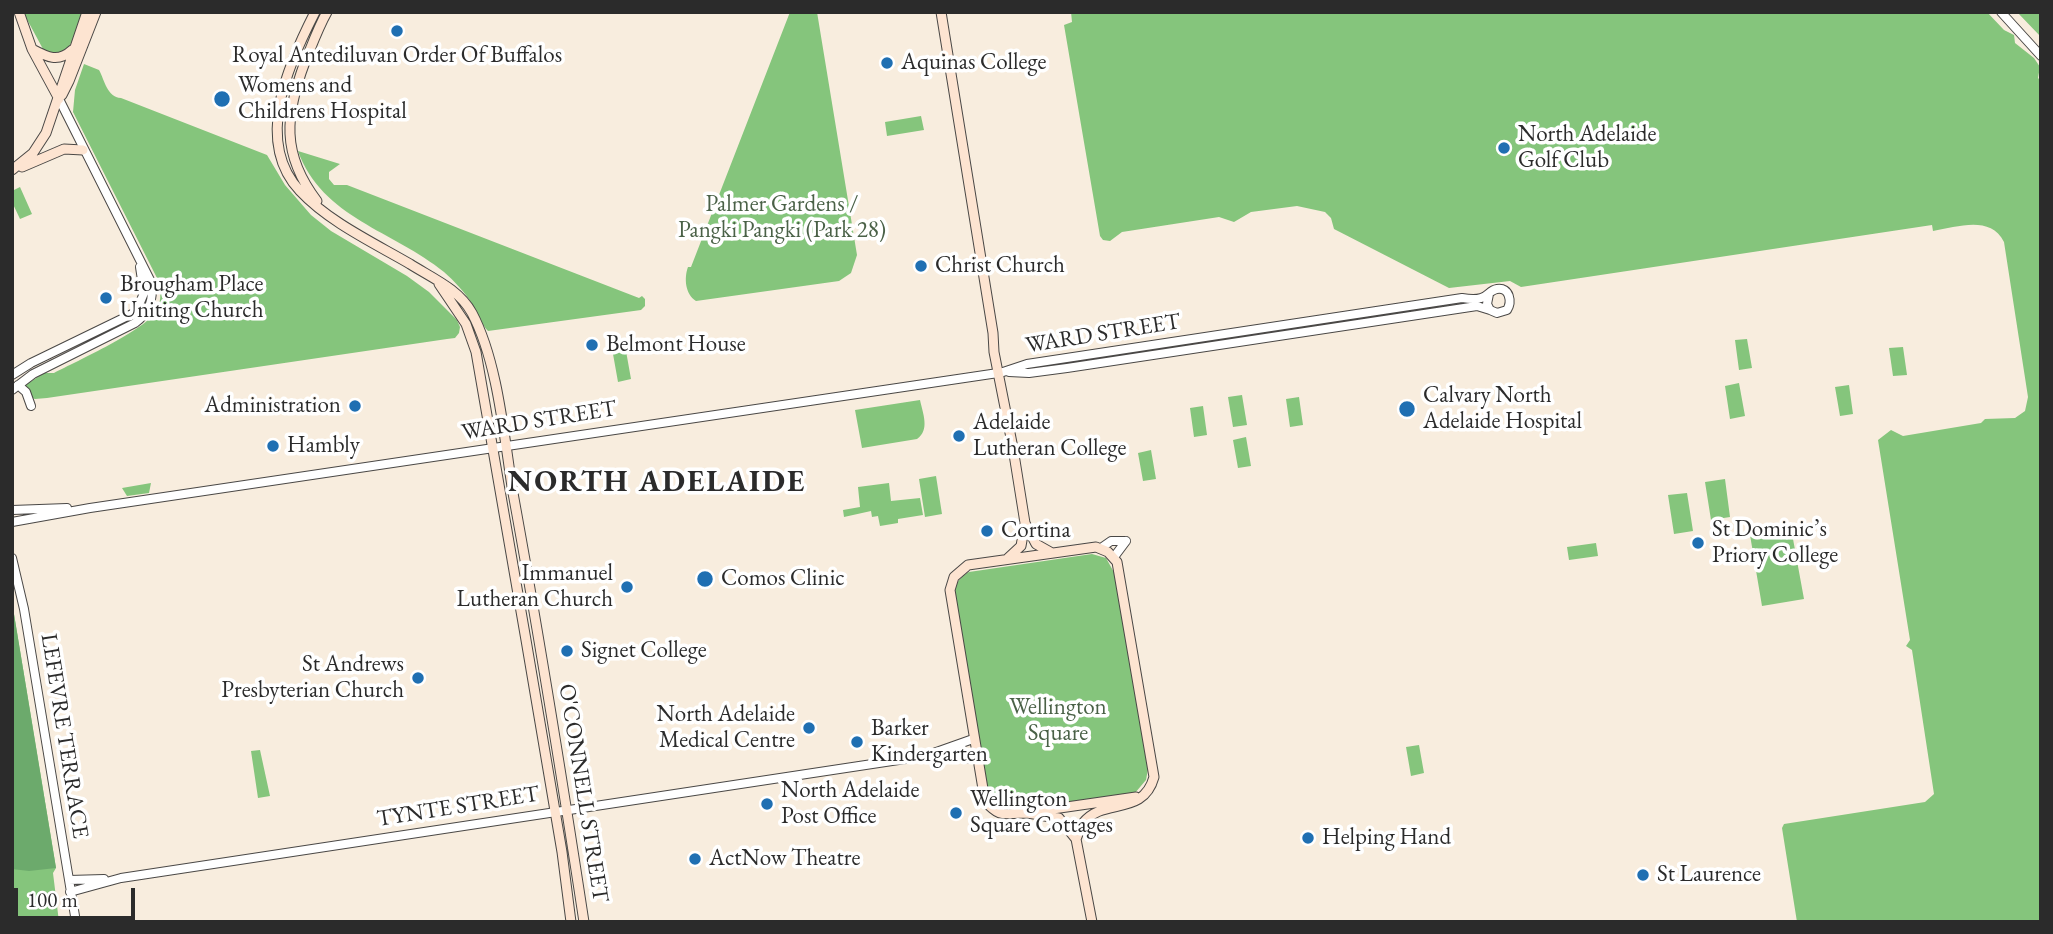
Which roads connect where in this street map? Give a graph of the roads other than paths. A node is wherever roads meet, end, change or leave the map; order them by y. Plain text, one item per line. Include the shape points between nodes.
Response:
1 (19, 12) edge
2 (87, 12) edge
3 (96, 12) edge
4 (315, 12) edge
5 (327, 12) edge
6 (941, 12) edge
7 (2001, 12) edge
8 (12, 13) edge
9 (32, 49) junction
10 (74, 49) junction
11 (2041, 56) edge
12 (59, 99) junction
13 (289, 131) junction
14 (83, 150) junction
15 (276, 151) junction
16 (12, 170) edge
17 (325, 211) junction
18 (139, 261) junction
19 (436, 280) junction
20 (1489, 294) junction
21 (1490, 310) junction
22 (484, 340) junction
23 (473, 342) junction
24 (72, 344) junction
25 (76, 353) junction
26 (28, 365) junction
27 (1000, 372) junction
28 (33, 374) junction
29 (12, 375) edge
30 (15, 388) edge
31 (31, 406) dead end
32 (505, 446) junction
33 (492, 448) junction
34 (87, 508) junction
35 (12, 510) edge
36 (12, 523) edge
37 (1024, 523) junction
38 (1101, 548) junction
39 (1052, 553) junction
40 (1114, 557) junction
41 (12, 558) edge
42 (1007, 559) junction
43 (973, 739) junction
44 (925, 756) junction
45 (977, 759) junction
46 (1145, 796) junction
47 (566, 810) junction
48 (555, 812) junction
49 (1023, 813) junction
50 (1076, 839) junction
51 (121, 878) junction
52 (69, 880) junction
53 (70, 892) junction
54 (76, 922) edge
55 (571, 922) edge
56 (584, 922) edge
57 (1092, 922) edge

1 - 9 main road
2 - 10 main road
3 - 12 main road
4 - 15 main road via 291,65
5 - 13 main road via 295,89
6 - 27 main road
7 - 11 street
8 - 9 main road
9 - 10 main road via 54,58
9 - 12 main road
10 - 12 main road
12 - 14 street
12 - 16 main road via 42,141
13 - 15 main road via 288,143
13 - 17 main road via 296,166
14 - 16 main road via 64,149
14 - 18 street
15 - 17 main road via 295,184
17 - 19 main road, O'CONNELL STREET
18 - 24 street via 144,293 136,312
18 - 25 street via 153,292 146,313
19 - 22 main road, O'CONNELL STREET via 463,299
19 - 23 main road, O'CONNELL STREET
20 - 21 street
20 - 21 street via 1501,289 1511,300 1504,312
20 - 27 street, WARD STREET via 1027,364
21 - 27 street, WARD STREET via 1477,306 1029,373
22 - 23 street
22 - 32 main road, O'CONNELL STREET
23 - 33 main road, O'CONNELL STREET
24 - 25 street
24 - 26 street
25 - 28 street
26 - 28 street
26 - 29 street
27 - 32 street, WARD STREET
27 - 37 main road
28 - 30 street
30 - 31 street via 26,391
32 - 33 street, WARD STREET
32 - 47 main road, O'CONNELL STREET
33 - 34 street, WARD STREET
33 - 48 main road, O'CONNELL STREET
34 - 35 street, WARD STREET
34 - 36 street, WARD STREET
37 - 39 main road via 1035,544
37 - 42 main road via 1021,547
38 - 39 main road
38 - 40 main road
38 - 40 street via 1111,541 1126,541
39 - 42 main road
40 - 46 main road via 1154,776
41 - 52 street, LEFEVRE TERRACE
42 - 43 main road via 968,565 954,577 950,590
43 - 44 street, TYNTE STREET
43 - 45 main road
44 - 45 street, TYNTE STREET
44 - 47 street, TYNTE STREET
45 - 49 main road via 985,801 1005,816
46 - 49 main road
46 - 50 main road via 1093,816 1083,823
47 - 48 street, TYNTE STREET
47 - 56 main road, O'CONNELL STREET
48 - 51 street, TYNTE STREET
48 - 55 main road, O'CONNELL STREET
49 - 50 main road via 1059,818
50 - 57 main road
51 - 52 street, TYNTE STREET
51 - 53 street, TYNTE STREET
52 - 53 street, LEFEVRE TERRACE
53 - 54 street, LEFEVRE TERRACE

